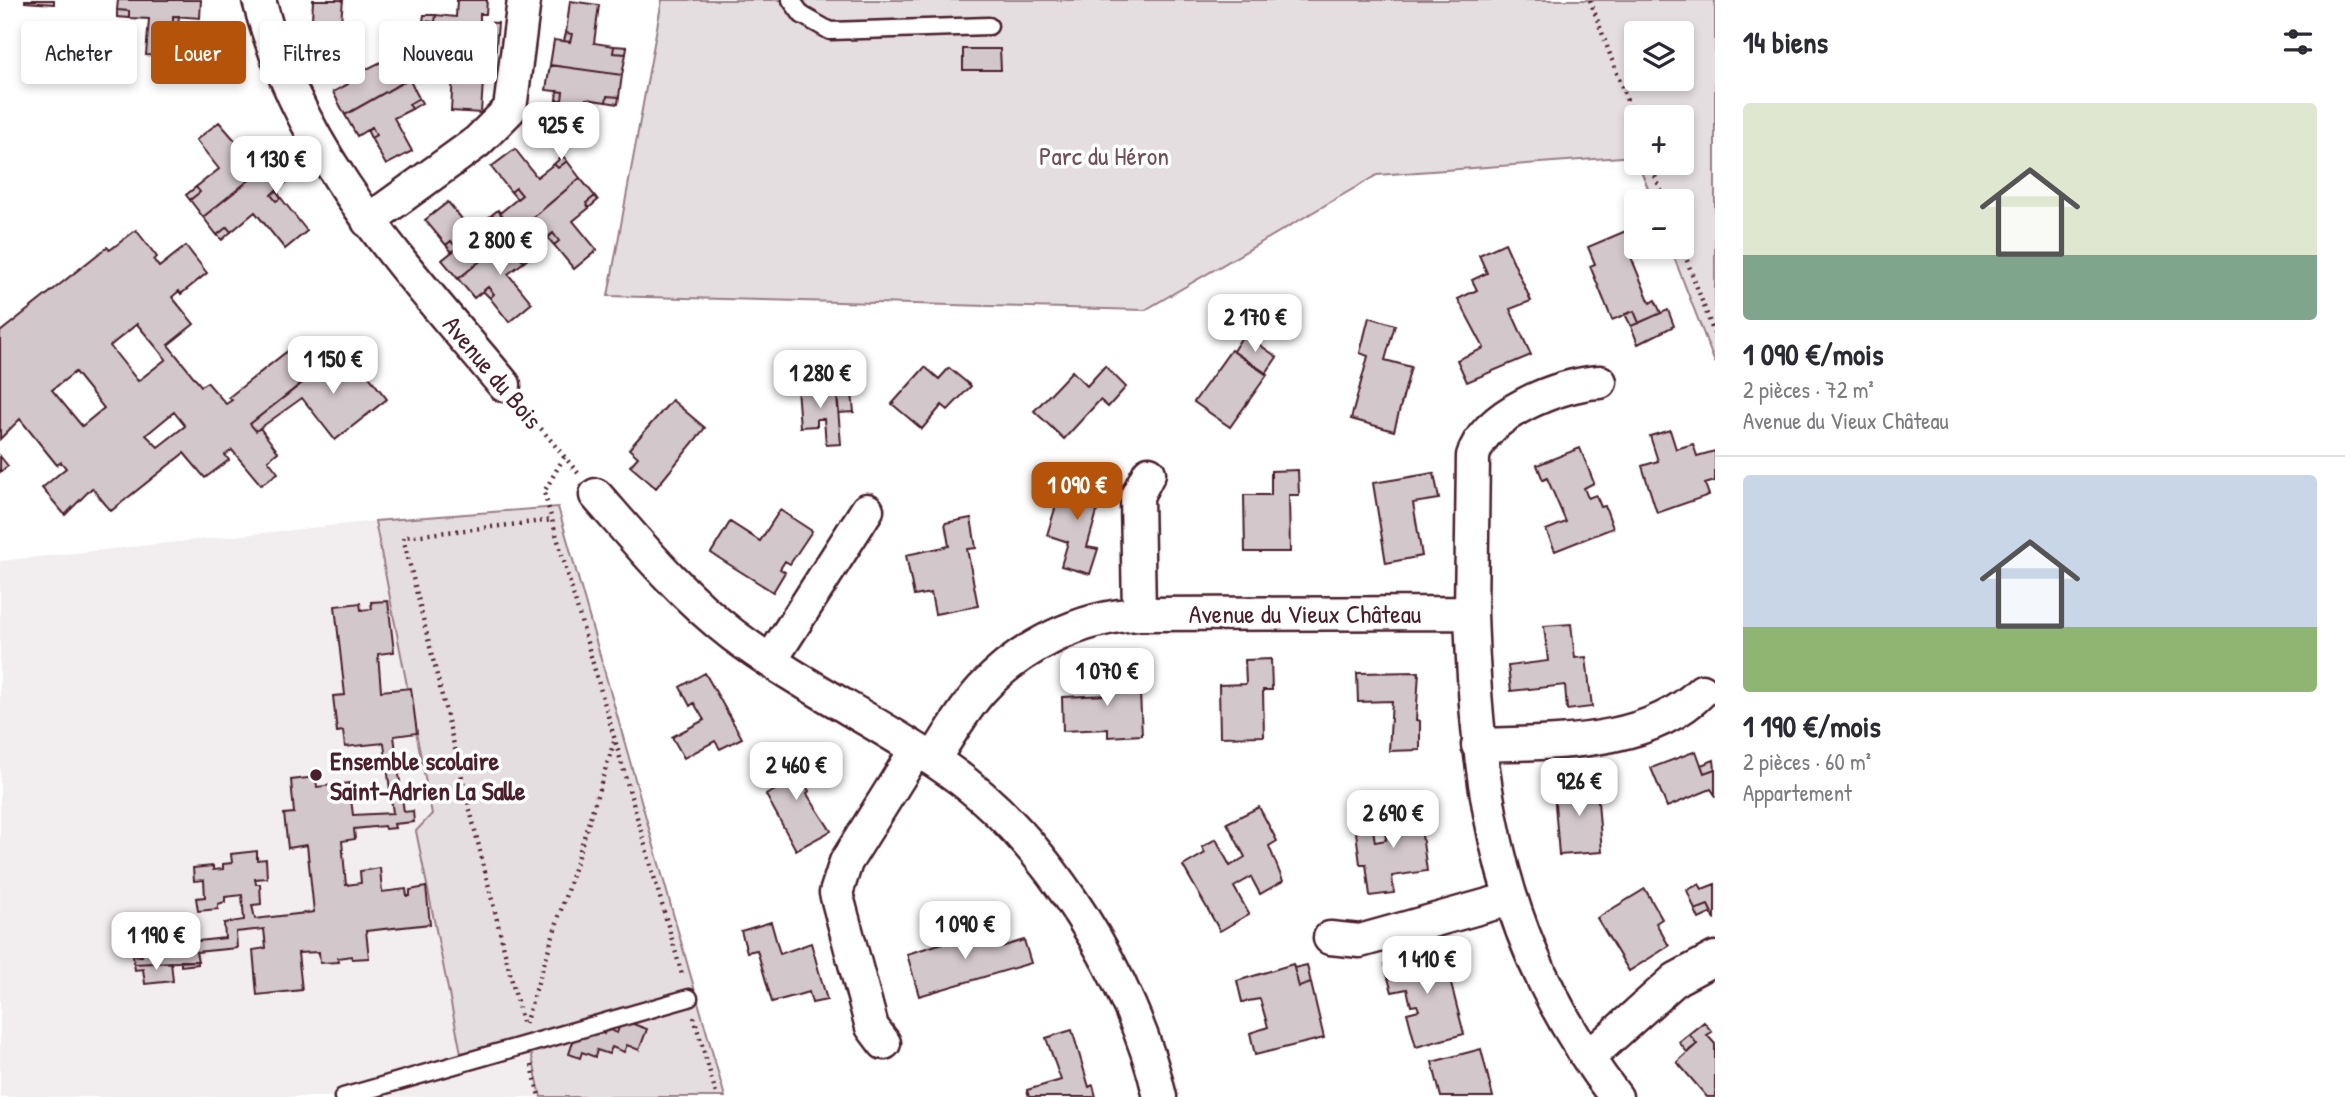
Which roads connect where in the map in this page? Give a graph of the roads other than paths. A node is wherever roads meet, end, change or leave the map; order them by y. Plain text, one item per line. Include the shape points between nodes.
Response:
1 (259, 0) edge
2 (524, 0) edge
3 (791, 0) edge
4 (989, 26) dead end
5 (368, 221) junction
6 (1600, 382) dead end
7 (504, 385) road end
8 (1149, 473) dead end
9 (596, 495) road end
10 (867, 510) dead end
11 (1471, 613) junction
12 (1139, 614) junction
13 (771, 660) junction
14 (1702, 691) dead end
15 (1478, 745) junction
16 (925, 755) junction
17 (1510, 899) junction
18 (1330, 938) dead end
19 (1715, 958) edge
20 (689, 998) road end
21 (884, 1043) dead end
22 (1598, 1083) edge
23 (343, 1097) edge
24 (1160, 1097) edge

1 - 5 street, Avenue du Bois via 300,111 330,167
2 - 5 street via 510,109 477,142
3 - 4 lane via 802,15 830,31
5 - 7 street, Avenue du Bois
6 - 11 street via 1583,383 1512,410 1490,426 1476,446
8 - 12 street via 1137,496
9 - 13 street via 688,596
10 - 13 street
11 - 12 street, Avenue du Vieux Château
11 - 15 street
12 - 16 street, Avenue du Vieux Château via 1080,626 1021,657 984,688
13 - 16 street
14 - 15 street via 1688,705 1609,737
15 - 17 street via 1486,803
16 - 21 street via 846,862 836,893 872,1027
16 - 24 street via 996,811 1090,928 1130,1006
17 - 18 street via 1360,941
17 - 22 street via 1540,973
19 - 22 street via 1676,979
20 - 23 lane

